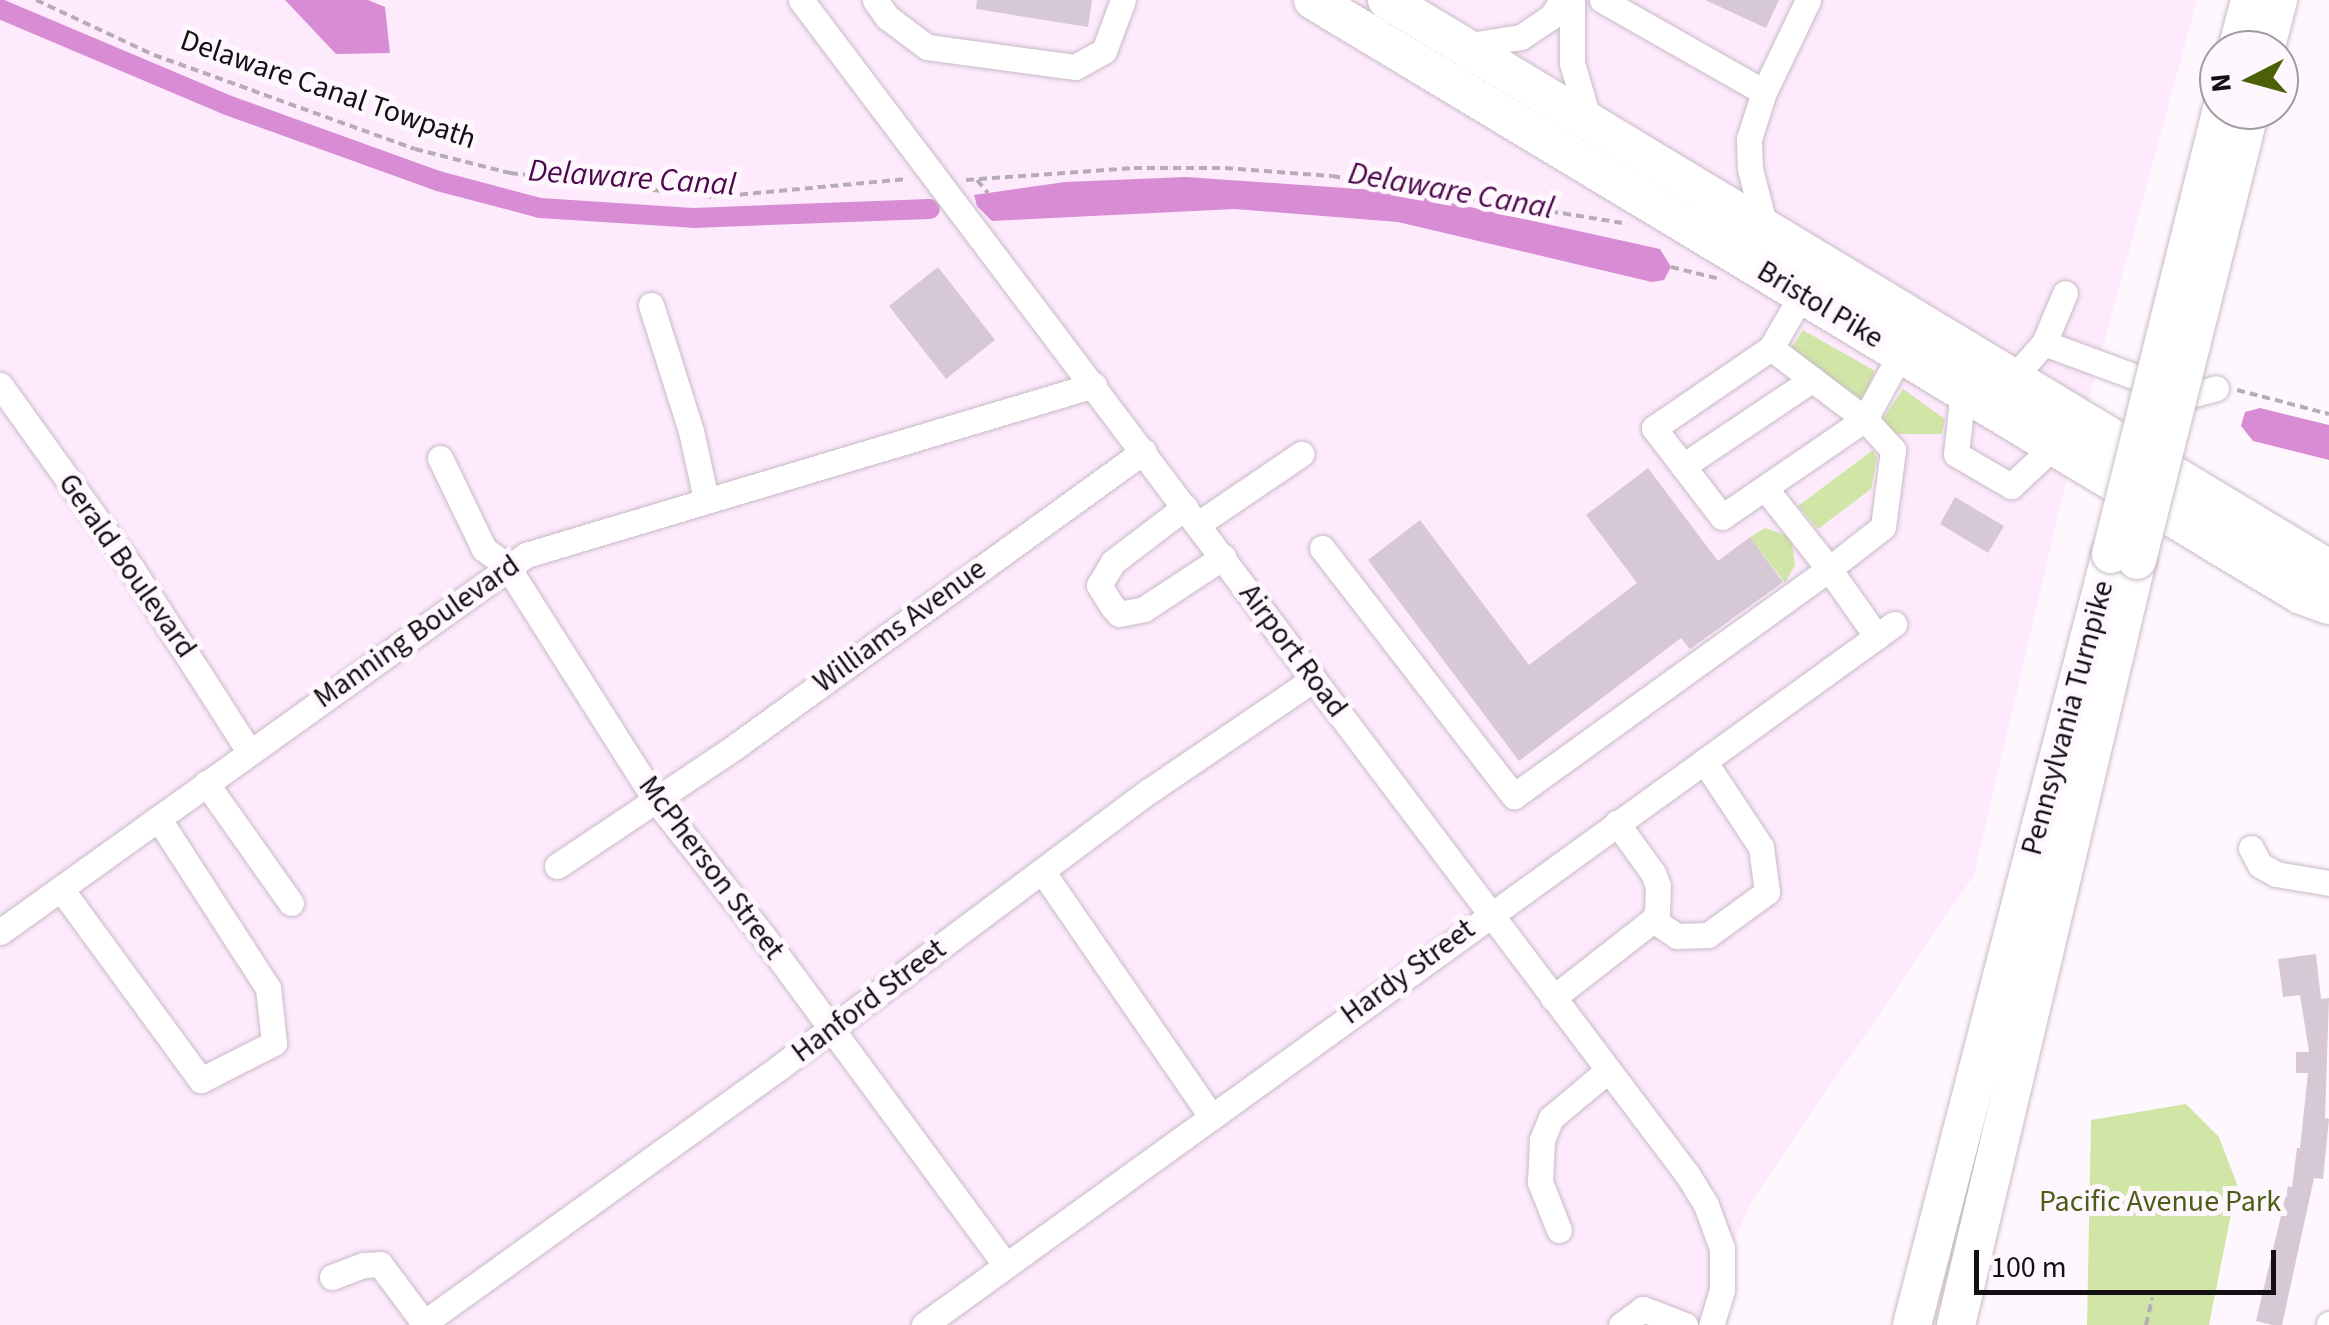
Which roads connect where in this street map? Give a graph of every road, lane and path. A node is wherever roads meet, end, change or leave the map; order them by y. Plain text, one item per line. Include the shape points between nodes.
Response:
1 (36, 0) edge
2 (801, 0) edge
3 (874, 0) edge
4 (1123, 0) edge
5 (1313, 0) edge
6 (1386, 0) edge
7 (1562, 0) edge
8 (1572, 0) edge
9 (1602, 0) edge
10 (1808, 0) edge
11 (2250, 0) edge
12 (2278, 0) edge
13 (1426, 10) edge
14 (2242, 30) edge
15 (2270, 30) edge
16 (113, 36) junction
17 (111, 44) dead end
18 (1463, 46) junction
19 (1764, 92) junction
20 (274, 98) junction
21 (270, 109) dead end
22 (1589, 122) junction
23 (2218, 130) edge
24 (2244, 130) edge
25 (915, 177) dead end
26 (988, 194) dead end
27 (1630, 224) dead end
28 (1765, 227) junction
29 (1671, 267) dead end
30 (1728, 281) dead end
31 (2065, 293) dead end
32 (1802, 294) junction
33 (651, 305) dead end
34 (2044, 343) junction
35 (1772, 348) junction
36 (1901, 353) junction
37 (2014, 377) junction
38 (1812, 379) junction
39 (0, 385) edge
40 (1094, 385) junction
41 (2216, 388) joint
42 (1964, 390) junction
43 (2329, 414) edge
44 (1865, 419) junction
45 (2055, 445) junction
46 (1144, 451) junction
47 (1301, 454) dead end
48 (440, 458) dead end
49 (1683, 466) junction
50 (1765, 488) junction
51 (706, 499) junction
52 (1192, 515) junction
53 (1322, 548) dead end
54 (1222, 557) junction
55 (2124, 557) junction
56 (507, 566) junction
57 (1830, 569) junction
58 (2329, 569) edge
59 (2329, 605) edge
60 (1314, 679) junction
61 (249, 751) junction
62 (1704, 761) junction
63 (206, 783) junction
64 (654, 798) junction
65 (158, 818) junction
66 (1617, 823) junction
67 (2250, 848) dead end
68 (556, 866) dead end
69 (1042, 871) junction
70 (2329, 883) edge
71 (61, 890) junction
72 (291, 903) dead end
73 (1489, 913) junction
74 (1653, 920) junction
75 (11, 925) edge
76 (1553, 998) junction
77 (831, 1028) junction
78 (1607, 1071) junction
79 (1210, 1116) junction
80 (1560, 1230) dead end
81 (1006, 1265) junction
82 (332, 1278) dead end
83 (2152, 1298) dead end
84 (422, 1324) edge
85 (924, 1325) edge
86 (1621, 1325) edge
87 (1686, 1325) edge
88 (1711, 1325) edge
89 (1912, 1325) edge
90 (1956, 1325) edge
91 (2146, 1325) edge

1 - 16 path, Delaware Canal Towpath
2 - 40 street, Airport Road
3 - 4 street via 927,47 1075,66 1104,51
5 - 32 highway, Bristol Pike
6 - 13 highway, Bristol Pike
7 - 18 street via 1552,17 1521,37
8 - 22 street via 1572,63
9 - 19 street
10 - 19 street
11 - 14 highway
12 - 15 highway
13 - 18 highway, Bristol Pike
16 - 17 path
16 - 20 path, Delaware Canal Towpath
18 - 22 highway, Bristol Pike
19 - 28 street via 1748,154
20 - 21 path
20 - 25 path, Delaware Canal Towpath via 414,149 510,173 714,197
22 - 28 highway, Bristol Pike
23 - 55 highway, Pennsylvania Turnpike, bridge
24 - 55 highway, Pennsylvania Turnpike, bridge
26 - 27 path via 978,180 1225,168 1332,176
28 - 37 highway, Bristol Pike
29 - 30 path
31 - 34 street
32 - 35 street
32 - 36 highway, Bristol Pike
33 - 51 street
34 - 37 street
34 - 41 street via 2187,396
35 - 38 street
35 - 49 street via 1654,428
36 - 42 highway, Bristol Pike
36 - 44 street
37 - 58 highway, Bristol Pike
38 - 44 street
38 - 49 street
39 - 61 street, Gerald Boulevard via 132,569
40 - 46 street, Airport Road
40 - 51 street, Manning Boulevard
41 - 43 path
42 - 45 highway, Bristol Pike
42 - 45 street via 1956,454 2011,486
44 - 50 street
44 - 57 street via 1893,450 1882,527
45 - 59 highway, Bristol Pike
46 - 52 street, Airport Road
46 - 64 street, Williams Avenue
47 - 52 street
48 - 56 street, McPherson Street via 484,549
49 - 50 street via 1722,517
50 - 57 street
51 - 56 street, Manning Boulevard via 552,543
52 - 54 street, Airport Road
52 - 54 street via 1113,562 1099,585 1112,606 1118,614 1144,609
53 - 57 street via 1514,796
54 - 60 street, Airport Road
55 - 89 highway, Pennsylvania Turnpike
55 - 90 highway, Pennsylvania Turnpike
56 - 61 street, Manning Boulevard
56 - 64 street, McPherson Street
57 - 62 street, Hardy Street via 1886,630
60 - 69 street, Hanford Street
60 - 73 street, Airport Road
61 - 63 street, Manning Boulevard
62 - 66 street, Hardy Street
62 - 74 street via 1760,847 1767,892 1708,935 1677,936
63 - 65 street, Manning Boulevard
63 - 72 street
64 - 68 street, Williams Avenue
64 - 77 street, McPherson Street
65 - 71 street, Manning Boulevard
65 - 71 street via 268,988 274,1043 201,1080
66 - 73 street, Hardy Street
66 - 74 street via 1658,886
67 - 70 street via 2276,874
69 - 77 street, Hanford Street
69 - 79 street
71 - 75 street, Manning Boulevard
73 - 76 street, Airport Road
73 - 79 street, Hardy Street
74 - 76 street
76 - 78 street, Airport Road
77 - 81 street, McPherson Street
77 - 84 street, Hanford Street
78 - 80 street via 1551,1118 1542,1140 1540,1182
78 - 88 street, Airport Road via 1687,1174 1718,1230 1724,1272
79 - 81 street, Hardy Street
81 - 85 street, Hardy Street
82 - 84 street via 380,1264
83 - 91 path
86 - 87 street via 1643,1309

